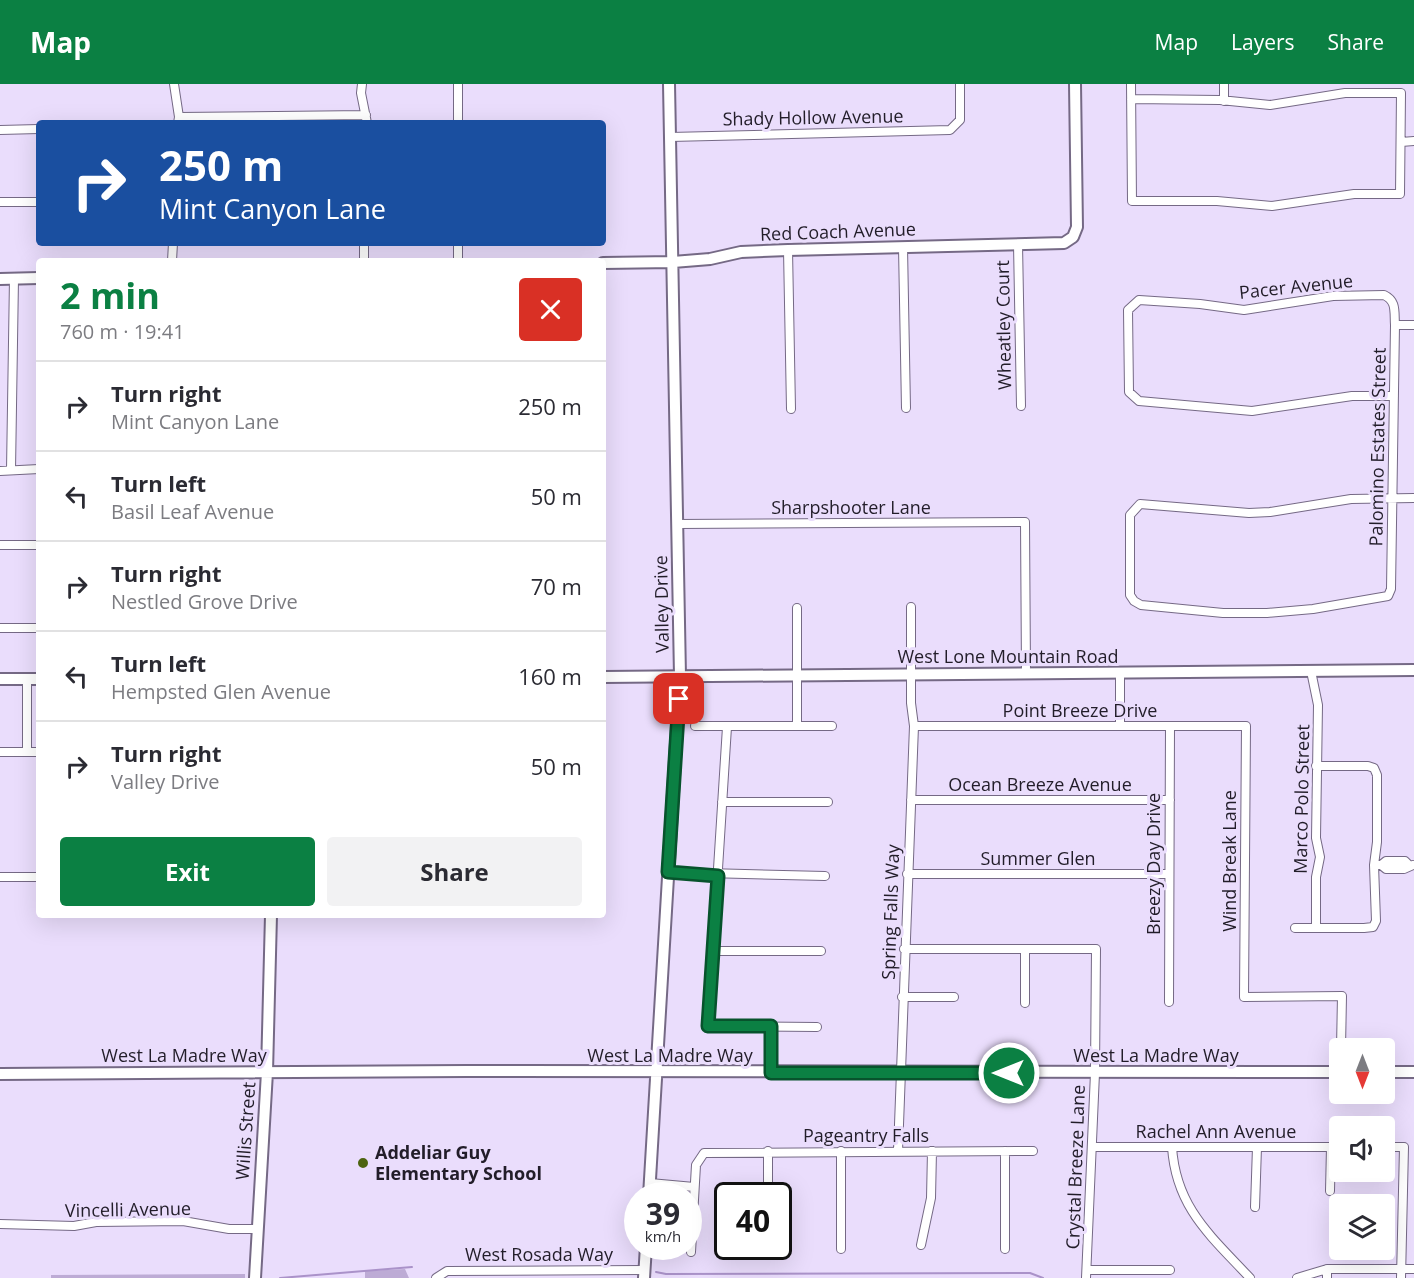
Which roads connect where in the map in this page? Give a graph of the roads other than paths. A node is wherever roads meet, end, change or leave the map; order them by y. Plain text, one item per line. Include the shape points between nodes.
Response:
1 (174, 84) edge
2 (362, 84) edge
3 (458, 84) edge
4 (669, 84) edge
5 (960, 84) edge
6 (1075, 84) edge
7 (1131, 84) edge
8 (1224, 84) edge
9 (1131, 99) junction
10 (1224, 101) junction
11 (367, 119) edge
12 (178, 120) edge
13 (458, 120) edge
14 (36, 129) edge
15 (0, 130) edge
16 (670, 137) junction
17 (1414, 141) edge
18 (1401, 142) junction
19 (36, 201) edge
20 (0, 202) edge
21 (1018, 244) junction
22 (903, 247) junction
23 (788, 250) junction
24 (673, 262) junction
25 (606, 263) edge
26 (14, 278) junction
27 (36, 278) edge
28 (0, 279) edge
29 (1391, 298) joint
30 (1395, 325) junction
31 (1414, 325) edge
32 (1394, 396) junction
33 (1021, 406) dead end
34 (791, 408) dead end
35 (906, 408) dead end
36 (11, 470) junction
37 (36, 470) edge
38 (0, 471) edge
39 (1393, 497) junction
40 (1414, 498) edge
41 (677, 524) junction
42 (36, 544) edge
43 (0, 545) edge
44 (911, 607) dead end
45 (797, 608) dead end
46 (0, 628) edge
47 (36, 628) edge
48 (1414, 670) edge
49 (1311, 671) junction
50 (1120, 672) junction
51 (1026, 673) junction
52 (912, 674) junction
53 (797, 675) junction
54 (680, 676) junction
55 (606, 677) edge
56 (0, 679) edge
57 (27, 679) junction
58 (36, 679) edge
59 (695, 726) dead end
60 (797, 726) junction
61 (832, 726) dead end
62 (914, 726) junction
63 (1120, 726) junction
64 (1170, 726) junction
65 (1246, 726) joint
66 (727, 727) junction
67 (0, 752) edge
68 (27, 752) junction
69 (36, 752) edge
70 (1316, 766) junction
71 (911, 800) junction
72 (1170, 800) junction
73 (722, 802) junction
74 (828, 802) dead end
75 (1378, 865) junction
76 (1412, 865) edge
77 (668, 872) junction
78 (907, 874) junction
79 (1169, 874) junction
80 (718, 876) junction
81 (825, 876) dead end
82 (0, 877) edge
83 (36, 877) edge
84 (271, 918) edge
85 (1295, 928) dead end
86 (1316, 928) junction
87 (904, 949) junction
88 (1025, 949) junction
89 (713, 951) junction
90 (821, 951) dead end
91 (902, 997) junction
92 (954, 997) dead end
93 (1169, 1002) dead end
94 (1025, 1003) dead end
95 (771, 1026) junction
96 (817, 1026) dead end
97 (1341, 1038) edge
98 (267, 1072) junction
99 (1329, 1072) edge
100 (1395, 1072) edge
101 (1414, 1072) edge
102 (657, 1073) junction
103 (771, 1073) junction
104 (902, 1073) junction
105 (1095, 1073) junction
106 (0, 1074) edge
107 (1092, 1147) junction
108 (1172, 1147) junction
109 (1257, 1147) junction
110 (1329, 1147) edge
111 (1395, 1147) edge
112 (768, 1151) junction
113 (841, 1151) junction
114 (898, 1151) junction
115 (932, 1151) junction
116 (1005, 1151) junction
117 (1033, 1151) dead end
118 (650, 1182) edge
119 (694, 1182) edge
120 (768, 1182) edge
121 (1331, 1182) edge
122 (1330, 1191) dead end
123 (1255, 1208) dead end
124 (0, 1224) edge
125 (256, 1229) junction
126 (921, 1245) dead end
127 (841, 1249) dead end
128 (1005, 1249) dead end
129 (1327, 1269) junction
130 (1401, 1269) junction
131 (1414, 1269) edge
132 (1170, 1270) dead end
133 (540, 1274) edge
134 (644, 1274) edge
135 (1087, 1274) edge
136 (255, 1278) edge
137 (436, 1278) edge
138 (1250, 1278) edge
139 (1297, 1278) edge
140 (1327, 1278) edge
141 (1401, 1278) edge

1 - 12 street
2 - 11 street
3 - 13 street
4 - 16 street, Valley Drive
5 - 16 street, Shady Hollow Avenue via 960,120 950,130
6 - 21 street, Red Coach Avenue via 1077,227 1073,237 1064,243
7 - 9 street
8 - 10 street
9 - 10 street
9 - 18 street via 1132,201 1217,201 1272,206 1354,194 1400,194
10 - 18 street via 1270,105 1346,93 1401,93
11 - 12 street
14 - 15 street
16 - 24 street, Valley Drive
17 - 18 street
19 - 20 street
21 - 22 street, Red Coach Avenue
21 - 33 street, Wheatley Court
22 - 23 street, Red Coach Avenue
22 - 35 street
23 - 24 street, Red Coach Avenue
23 - 34 street
24 - 25 street, Red Coach Avenue
24 - 41 street, Valley Drive
26 - 27 street
26 - 28 street
26 - 36 street
29 - 30 street, Palomino Estates Street
29 - 32 street, Pacer Avenue via 1332,296 1244,310 1138,300 1128,310 1129,392 1139,401 1252,411 1352,396
30 - 31 street
30 - 32 street, Palomino Estates Street
32 - 39 street, Palomino Estates Street
36 - 37 street
36 - 38 street
39 - 39 street, Palomino Estates Street via 1351,498 1270,512 1140,504 1130,515 1130,595 1141,605 1223,613 1313,609 1388,596
39 - 40 street
41 - 51 street, Sharpshooter Lane via 1025,522
41 - 54 street, Valley Drive
42 - 43 street
44 - 52 street, Spring Falls Way
45 - 53 street
46 - 47 street
48 - 49 street, West Lone Mountain Road
49 - 50 street, West Lone Mountain Road
49 - 70 street, Marco Polo Street via 1318,705
50 - 51 street, West Lone Mountain Road
50 - 63 street
51 - 52 street, West Lone Mountain Road
52 - 53 street, West Lone Mountain Road
52 - 62 street, Spring Falls Way
53 - 54 street, West Lone Mountain Road
53 - 60 street
54 - 55 street, West Lone Mountain Road
54 - 77 street, Valley Drive
56 - 57 street
57 - 58 street
57 - 68 street
59 - 66 street
60 - 61 street
60 - 66 street
62 - 63 street, Point Breeze Drive
62 - 71 street, Spring Falls Way
63 - 64 street, Point Breeze Drive
64 - 65 street, Point Breeze Drive
64 - 72 street, Breezy Day Drive
65 - 97 street, Wind Break Lane via 1244,997 1342,996
66 - 73 street
67 - 68 street
68 - 69 street
70 - 75 street via 1374,768
70 - 86 street, Marco Polo Street via 1316,838 1320,857
71 - 72 street, Ocean Breeze Avenue
71 - 78 street, Spring Falls Way
72 - 79 street, Breezy Day Drive
73 - 74 street
73 - 80 street
75 - 76 street via 1386,869
75 - 86 street via 1373,927
77 - 80 street
77 - 102 street, Valley Drive
78 - 79 street, Summer Glen
78 - 87 street, Spring Falls Way
79 - 93 street, Breezy Day Drive
80 - 81 street
80 - 89 street
82 - 83 street
84 - 98 street, Willis Street
85 - 86 street
87 - 88 street
87 - 91 street, Spring Falls Way
88 - 94 street
88 - 105 street, Crystal Breeze Lane via 1096,949
89 - 90 street
89 - 95 street via 708,1026
91 - 92 street
91 - 104 street, Spring Falls Way
95 - 96 street
95 - 103 street
98 - 102 street, West La Madre Way
98 - 106 street, West La Madre Way
98 - 125 street, Willis Street
99 - 105 street, West La Madre Way
100 - 101 street
102 - 103 street, West La Madre Way
102 - 118 street, Valley Drive
103 - 104 street, West La Madre Way
104 - 105 street, West La Madre Way
104 - 114 street, Spring Falls Way
105 - 107 street, Crystal Breeze Lane
107 - 108 street, Rachel Ann Avenue
107 - 135 street, Crystal Breeze Lane
108 - 109 street, Rachel Ann Avenue
108 - 138 street via 1177,1181 1191,1211
109 - 110 street, Rachel Ann Avenue
109 - 123 street
111 - 130 street via 1404,1147
112 - 113 street, Pageantry Falls
112 - 119 street, Pageantry Falls via 710,1151 700,1156
112 - 120 street
113 - 114 street, Pageantry Falls
113 - 127 street
114 - 115 street, Pageantry Falls
115 - 116 street, Pageantry Falls
115 - 126 street via 931,1198
116 - 117 street, Pageantry Falls
116 - 128 street
121 - 122 street
124 - 125 street, Vincelli Avenue via 74,1226 183,1221
125 - 136 street, Willis Street
129 - 130 street
129 - 139 street
129 - 140 street
130 - 131 street
130 - 141 street
132 - 135 street
133 - 134 street, West Rosada Way
133 - 137 street, West Rosada Way via 447,1271

